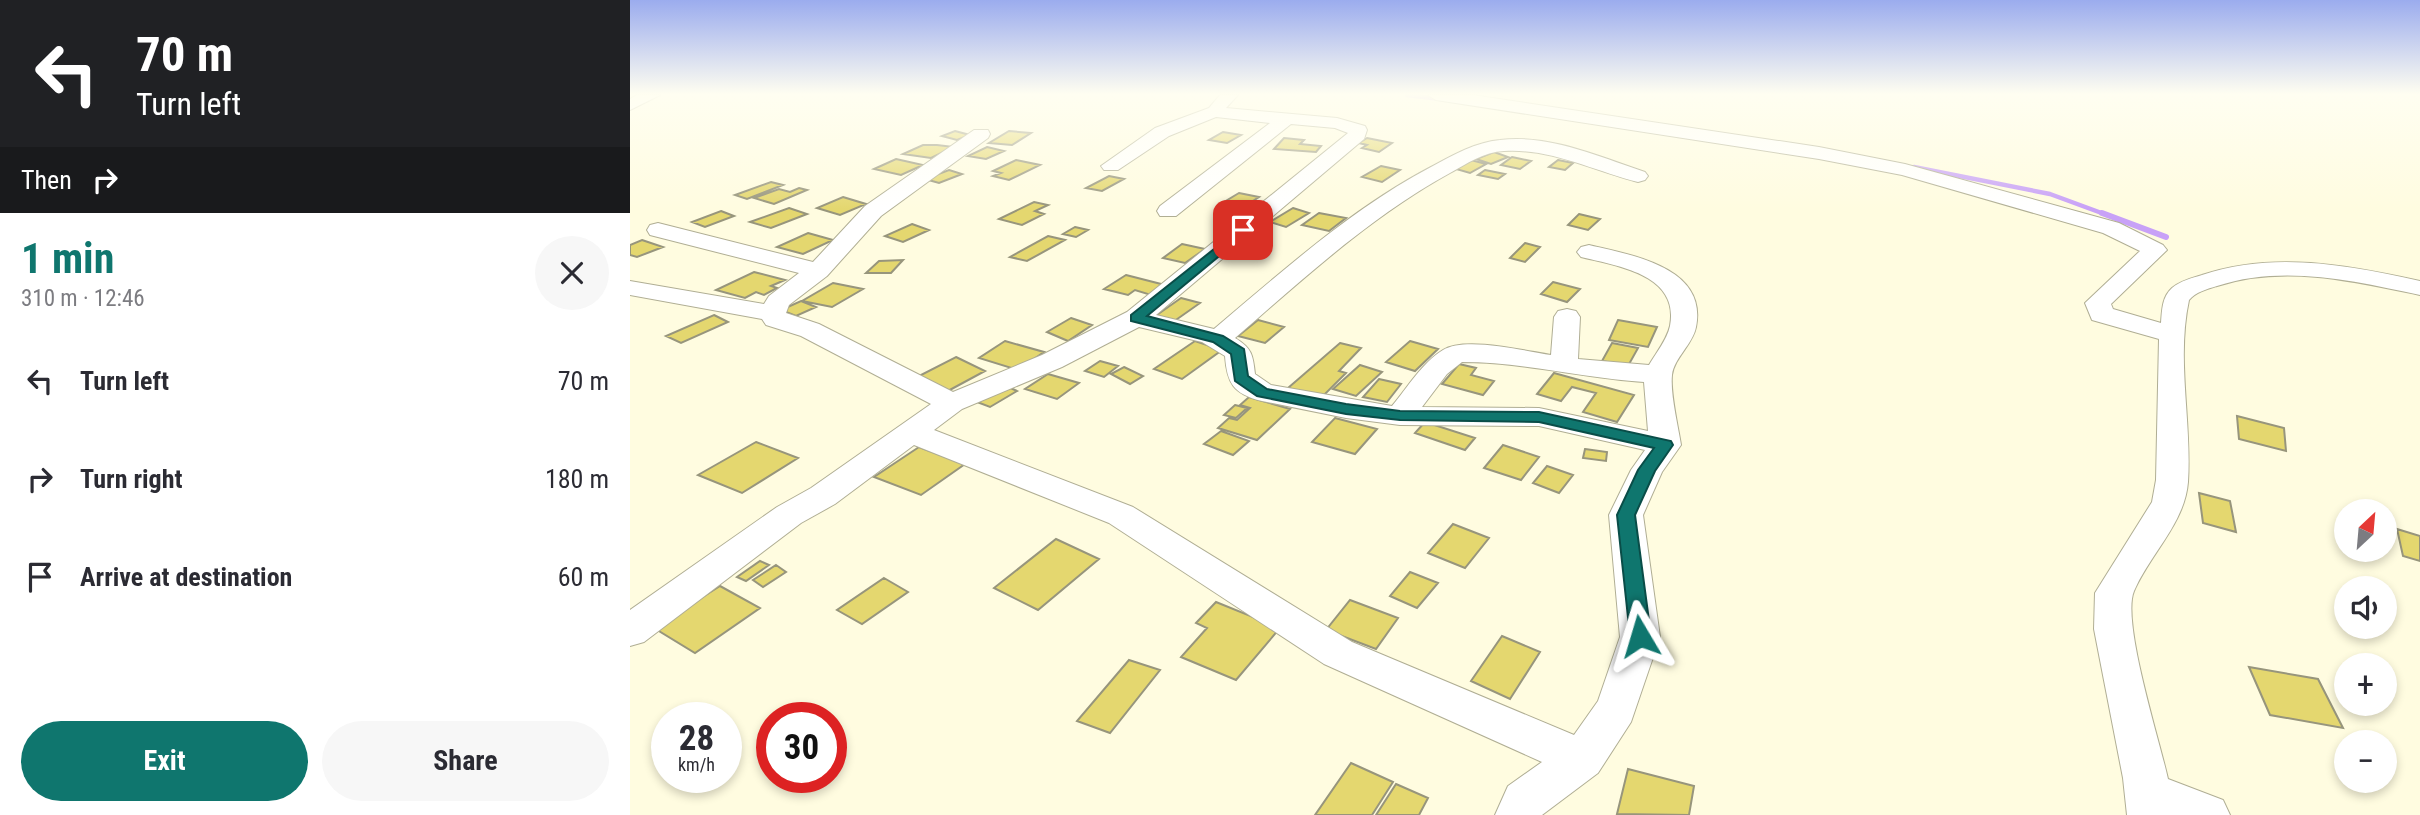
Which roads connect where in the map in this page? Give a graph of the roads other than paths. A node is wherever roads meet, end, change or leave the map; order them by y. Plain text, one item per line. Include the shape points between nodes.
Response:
1 (1160, 133) edge
2 (1268, 133) edge
3 (1357, 133) edge
4 (1687, 133) edge
5 (981, 134) dead end
6 (1111, 166) dead end
7 (1639, 176) dead end
8 (1168, 211) dead end
9 (658, 230) dead end
10 (1589, 252) dead end
11 (818, 271) junction
12 (630, 288) edge
13 (2420, 288) edge
14 (773, 313) junction
15 (1567, 317) dead end
16 (1136, 318) junction
17 (2172, 334) junction
18 (1218, 339) junction
19 (1564, 364) junction
20 (1658, 374) junction
21 (952, 403) junction
22 (1400, 415) junction
23 (911, 432) junction
24 (1665, 445) junction
25 (630, 631) edge
26 (1582, 759) junction
27 (2148, 804) edge
28 (1518, 815) edge
29 (2207, 815) edge

1 - 6 street
2 - 8 street
3 - 16 street
4 - 17 street via 1905,170 2111,228 2155,250 2098,303 2101,314
5 - 11 street via 873,211
7 - 18 street via 1562,152 1509,145 1481,150 1412,183 1379,205
9 - 11 street
10 - 20 street via 1645,267 1670,280 1682,297 1683,326
11 - 14 street via 778,301
12 - 14 street
13 - 17 street via 2309,269 2251,270 2186,289 2176,299
14 - 21 street via 775,319 810,330
15 - 19 street
16 - 18 street
16 - 21 street via 1052,361
17 - 27 street via 2169,502 2114,593 2113,629
18 - 22 street via 1239,352 1241,378 1262,392
19 - 20 street
19 - 22 street via 1454,354
20 - 24 street
21 - 23 street
22 - 24 street via 1539,417
23 - 25 street via 789,514
23 - 26 street via 1121,515 1338,653
24 - 26 street via 1647,470 1626,515 1640,636 1616,709
26 - 28 street via 1524,801
27 - 29 street

